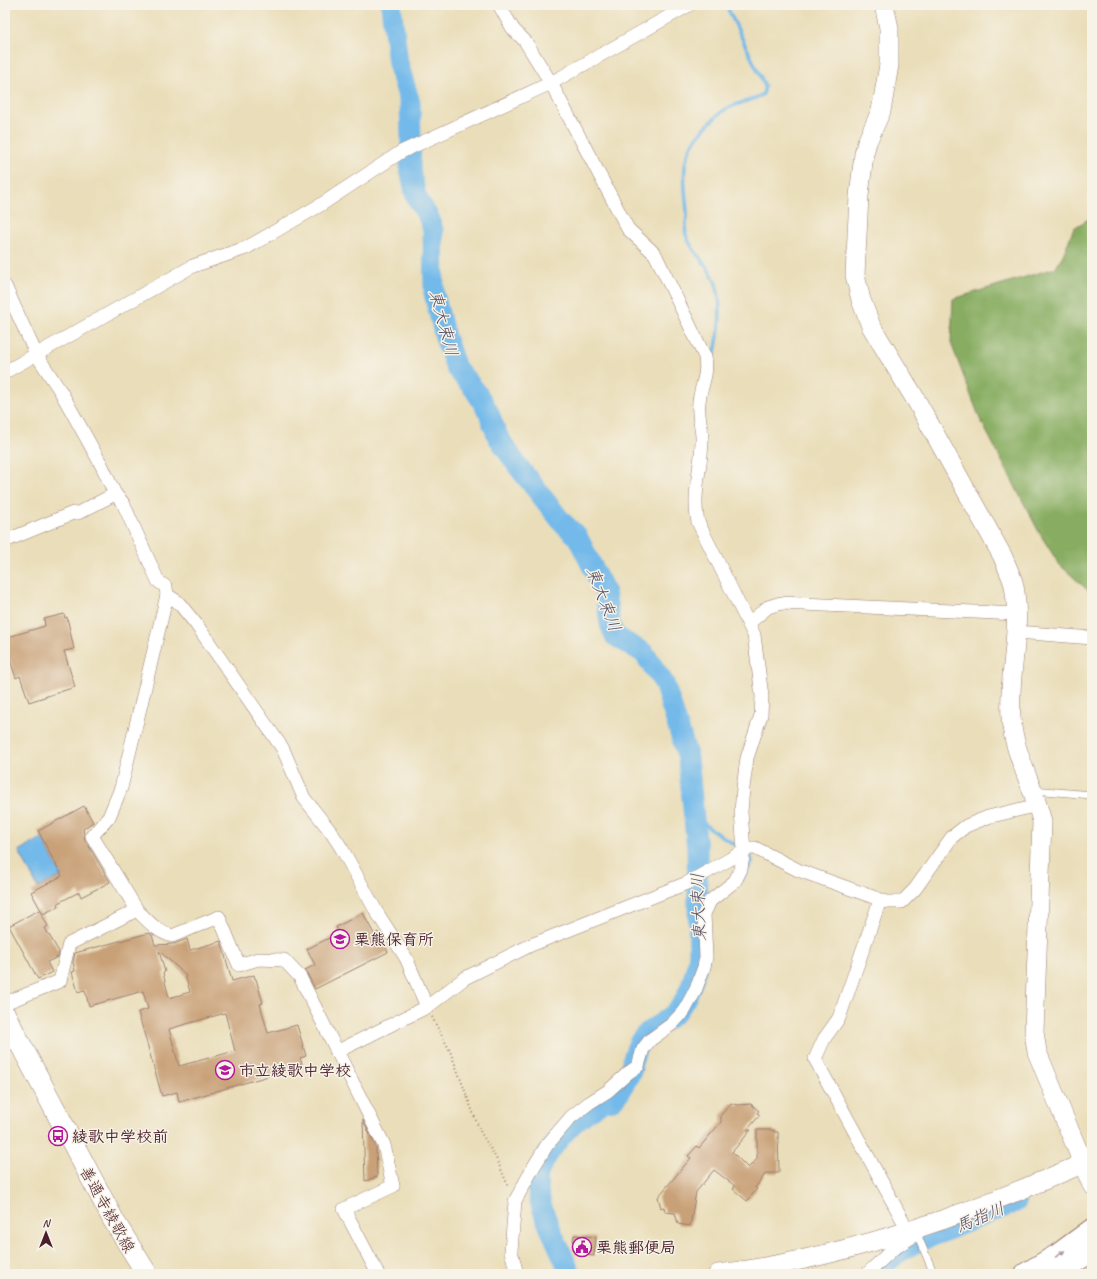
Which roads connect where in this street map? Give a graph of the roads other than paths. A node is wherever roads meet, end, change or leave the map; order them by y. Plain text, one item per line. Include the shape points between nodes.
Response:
1 (499, 5) edge
2 (689, 5) edge
3 (884, 5) edge
4 (551, 83) junction
5 (5, 286) edge
6 (36, 354) junction
7 (5, 372) edge
8 (115, 494) junction
9 (5, 541) edge
10 (167, 595) junction
11 (751, 622) junction
12 (1017, 623) junction
13 (1092, 638) edge
14 (1092, 796) edge
15 (1036, 798) junction
16 (744, 850) junction
17 (880, 900) junction
18 (138, 910) junction
19 (5, 1003) edge
20 (427, 1006) junction
21 (5, 1015) edge
22 (336, 1052) junction
23 (1088, 1171) edge
24 (1092, 1230) edge
25 (918, 1231) junction
26 (1092, 1250) edge
27 (147, 1274) edge
28 (378, 1274) edge
29 (517, 1274) edge
30 (718, 1274) edge
31 (867, 1274) edge
32 (934, 1274) edge
33 (1026, 1274) edge
34 (1056, 1274) edge

1 - 4 street
2 - 4 street
3 - 12 street via 889,28 889,65 882,111 864,154 855,275 871,326 916,400 1003,557 1014,584
4 - 6 street via 401,152 322,204 246,248 193,266
4 - 11 street via 628,229 655,254 705,357 707,370 698,413 703,441 697,482 698,522 730,585 741,613
5 - 6 street
6 - 7 street
6 - 8 street via 61,392
8 - 9 street via 78,513
8 - 10 street via 123,503 158,581 166,587
10 - 18 street via 121,788 108,817 92,836
10 - 20 street via 178,602 196,624 283,749 304,798 339,843 376,911 406,958
11 - 12 street via 768,607 781,603
11 - 16 street via 762,696 761,715 748,758 743,788 741,812
12 - 13 street
12 - 15 street via 1011,717 1017,751
14 - 15 lane
15 - 17 street via 966,826 952,837 915,889 902,902
15 - 23 street via 1042,822 1034,1032 1037,1052
16 - 17 street via 755,848 798,870
16 - 20 street via 686,883 531,945 465,978
16 - 29 street via 741,869 735,881 710,901 704,914 704,967 684,1011 672,1024 650,1040 643,1050 638,1066 571,1117 547,1145 515,1202 510,1251
17 - 25 street via 839,1018 824,1039 815,1059
18 - 19 street via 69,944 60,981
18 - 22 street via 155,928 172,936 219,917 239,965 258,959 284,960 300,977
20 - 22 street
21 - 27 main road, 善通寺綾歌線 via 114,1222
22 - 28 street via 384,1145 393,1186 344,1208
23 - 25 street
33 -> 24 highway
25 - 30 street via 823,1255
25 - 31 street via 893,1249
25 - 32 lane
26 - 34 highway

